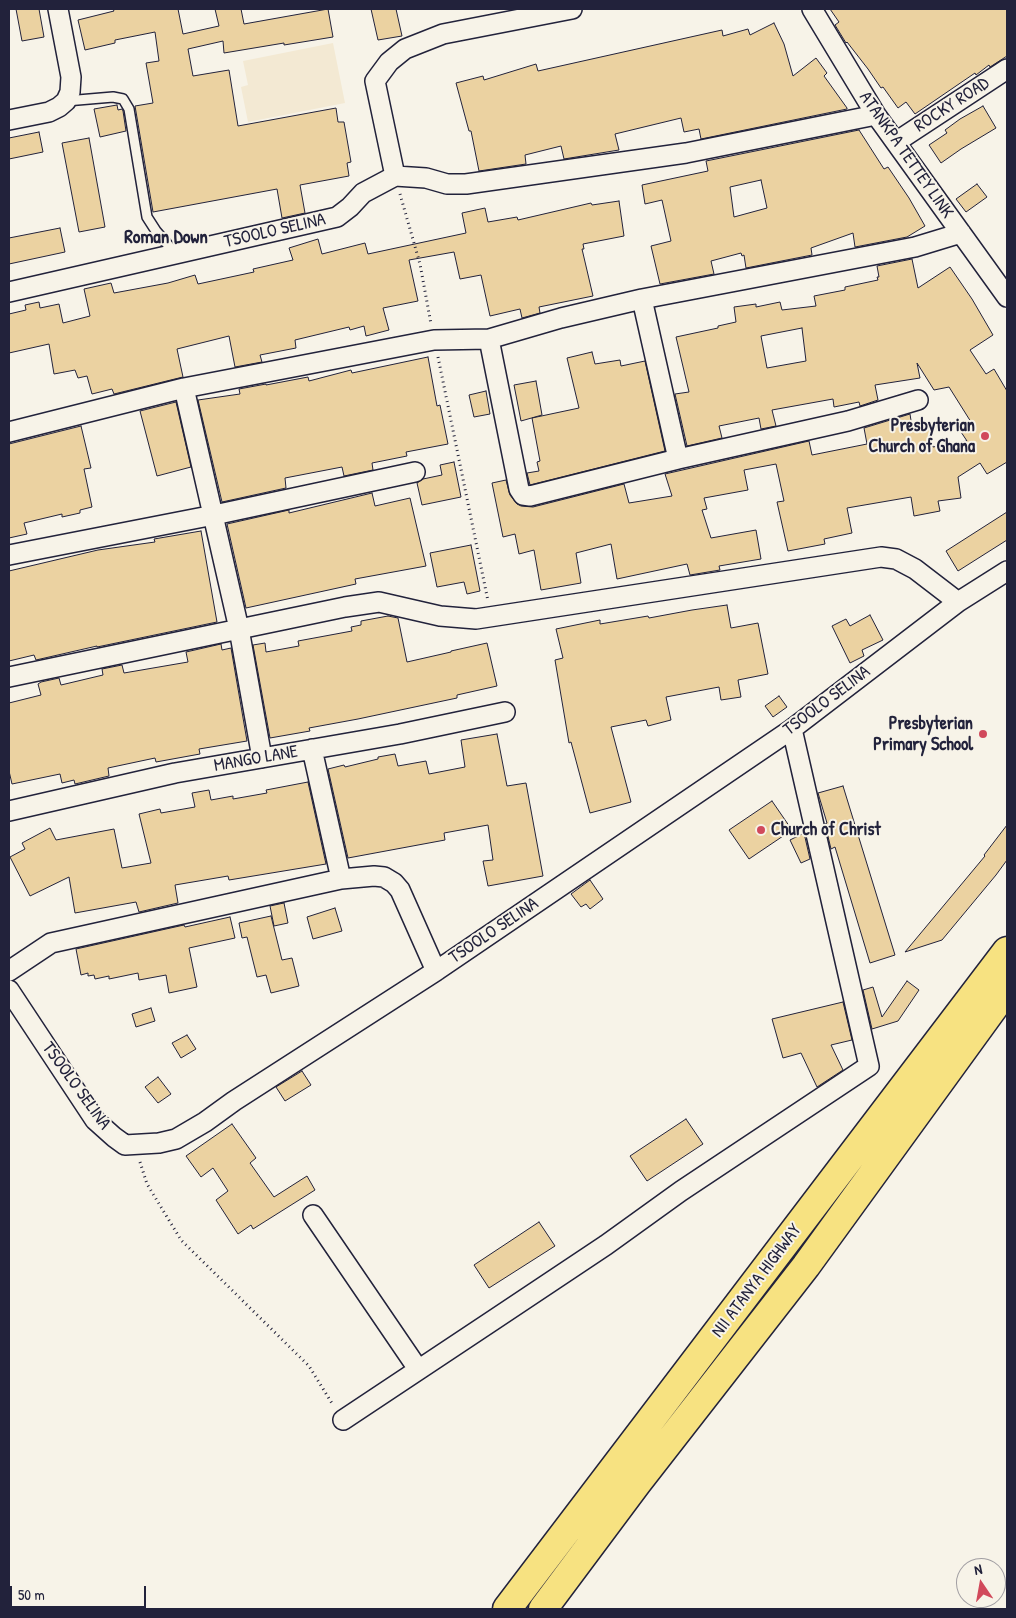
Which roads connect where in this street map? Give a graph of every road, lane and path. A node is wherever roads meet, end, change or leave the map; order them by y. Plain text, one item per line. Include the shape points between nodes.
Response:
1 (58, 9) edge
2 (572, 9) edge
3 (812, 9) edge
4 (1007, 69) edge
5 (66, 102) junction
6 (876, 115) junction
7 (9, 120) edge
8 (896, 142) junction
9 (395, 176) junction
10 (961, 233) junction
11 (175, 253) junction
12 (9, 292) edge
13 (1007, 297) edge
14 (642, 299) junction
15 (489, 339) junction
16 (434, 340) junction
17 (184, 388) junction
18 (918, 400) dead end
19 (9, 432) edge
20 (678, 459) junction
21 (415, 472) dead end
22 (214, 515) junction
23 (9, 555) edge
24 (1007, 571) edge
25 (958, 602) junction
26 (491, 616) junction
27 (239, 629) junction
28 (9, 677) edge
29 (505, 712) dead end
30 (792, 729) junction
31 (312, 749) junction
32 (262, 758) junction
33 (9, 811) edge
34 (341, 879) junction
35 (1007, 951) edge
36 (9, 971) edge
37 (436, 971) junction
38 (1007, 989) edge
39 (9, 990) edge
40 (135, 1145) junction
41 (313, 1215) dead end
42 (418, 1369) junction
43 (343, 1420) joint
44 (506, 1609) edge
45 (543, 1609) edge

1 - 5 street via 71,77
2 - 9 street via 443,34 405,49 388,62 375,81
3 - 6 street, ATANKPA TETTEY LINK
4 - 8 street, ROCKY ROAD
5 - 7 street via 49,112
5 - 11 lane via 122,99 129,109 148,217
6 - 8 street, ATANKPA TETTEY LINK
6 - 9 street via 686,153 466,184
8 - 10 street, ATANKPA TETTEY LINK
9 - 11 street, TSOOLO SELINA via 362,193 337,217
9 - 16 path via 420,264
10 - 13 street, ATANKPA TETTEY LINK
10 - 14 street via 915,247
11 - 12 street, TSOOLO SELINA
14 - 15 street
14 - 20 street
15 - 16 street
15 - 20 street via 519,489 523,495 530,496
16 - 17 street
16 - 26 path
17 - 19 street
17 - 22 street
18 - 20 street via 848,421
21 - 22 street
22 - 23 street
22 - 27 street
24 - 25 street, TSOOLO SELINA
25 - 26 street via 915,569 896,559 881,558
25 - 30 street, TSOOLO SELINA
26 - 27 street via 476,619 440,616 379,602
27 - 28 street
27 - 32 street
29 - 31 street, MANGO LANE
30 - 37 street, TSOOLO SELINA
30 - 42 street via 869,1066
31 - 32 street, MANGO LANE
31 - 34 street
32 - 33 street, MANGO LANE
34 - 36 street via 51,943
34 - 37 street via 374,876 394,883
35 - 44 main road, NII ATANYA HIGHWAY
37 - 40 street, TSOOLO SELINA via 176,1139
38 - 45 main road via 806,1266
39 - 40 street, TSOOLO SELINA via 95,1120 125,1145
40 - 43 path via 147,1184 181,1240 309,1366
41 - 42 street
42 - 43 street

